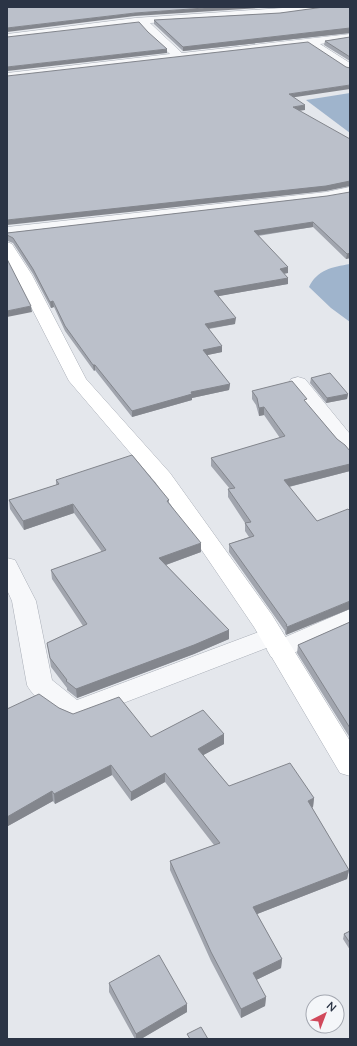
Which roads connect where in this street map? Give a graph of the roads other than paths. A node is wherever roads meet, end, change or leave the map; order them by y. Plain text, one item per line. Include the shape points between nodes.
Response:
1 (322, 7) edge
2 (143, 21) junction
3 (7, 37) edge
4 (350, 37) edge
5 (311, 42) junction
6 (180, 57) junction
7 (350, 68) edge
8 (7, 76) edge
9 (350, 191) edge
10 (7, 232) edge
11 (7, 247) edge
12 (298, 383) dead end
13 (350, 447) edge
14 (7, 566) edge
15 (350, 618) edge
16 (276, 643) junction
17 (350, 765) edge

1 - 2 street
2 - 3 street
2 - 6 street
4 - 5 street
5 - 6 street
5 - 7 street
6 - 8 street
9 - 10 street via 326,196
11 - 16 street via 78,381 163,478
12 - 13 street
14 - 16 street via 24,601 40,685 74,712
15 - 16 street
16 - 17 street

